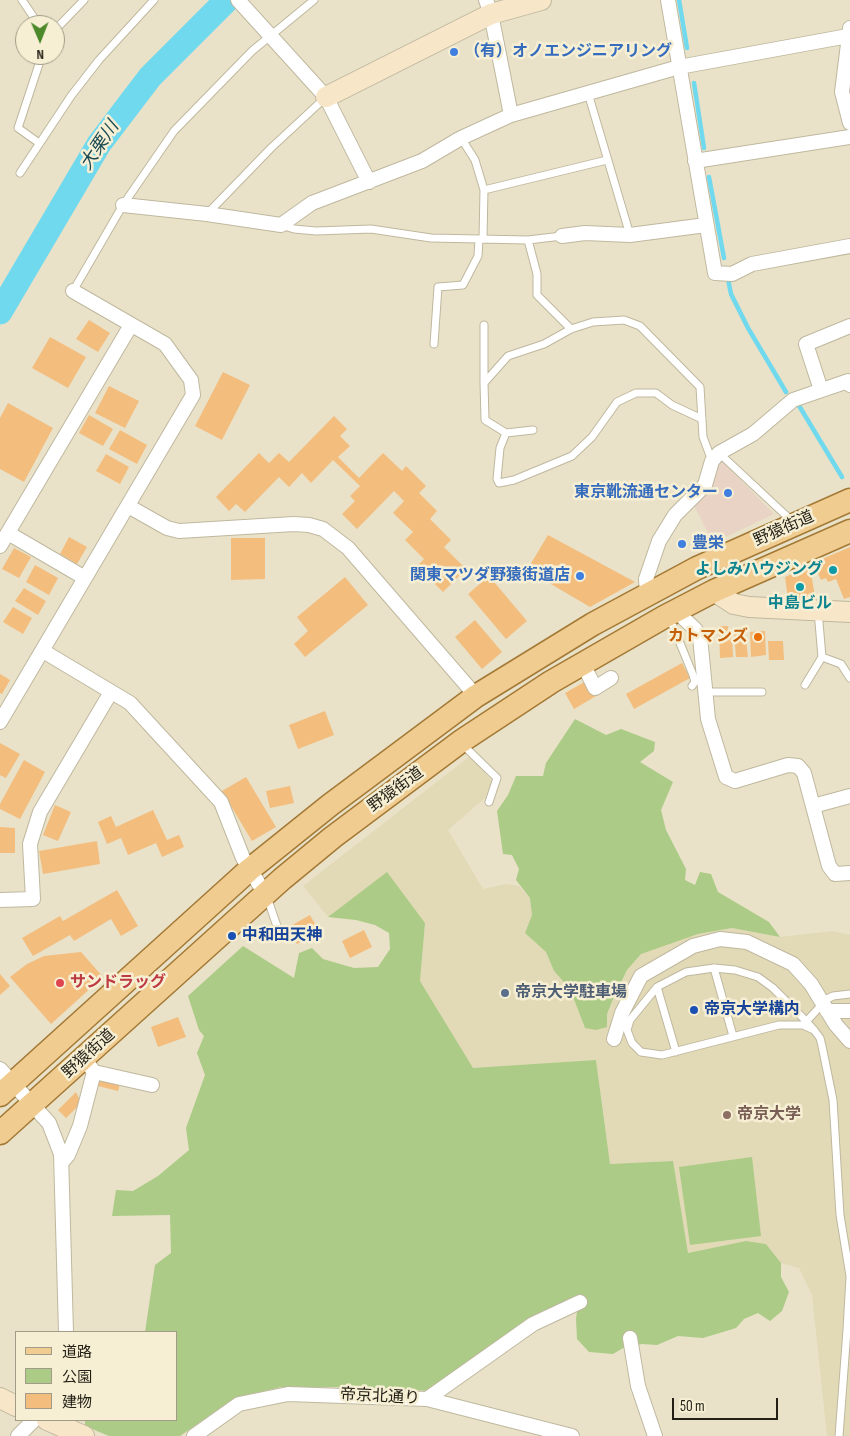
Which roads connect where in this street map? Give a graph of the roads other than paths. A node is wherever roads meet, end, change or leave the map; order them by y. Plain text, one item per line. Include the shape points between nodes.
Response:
1 (22, 0) edge
2 (84, 0) edge
3 (154, 0) edge
4 (238, 0) edge
5 (314, 0) edge
6 (541, 0) edge
7 (668, 0) edge
8 (488, 7) edge
9 (32, 15) edge
10 (65, 20) edge
11 (266, 30) junction
12 (849, 32) edge
13 (39, 65) edge
14 (679, 68) junction
15 (846, 92) edge
16 (588, 93) junction
17 (326, 97) junction
18 (511, 115) junction
19 (850, 124) edge
20 (850, 137) edge
21 (461, 138) junction
22 (39, 142) junction
23 (607, 160) junction
24 (695, 162) junction
25 (20, 173) dead end
26 (369, 182) junction
27 (484, 190) junction
28 (123, 205) junction
29 (207, 214) junction
30 (281, 225) junction
31 (706, 225) junction
32 (630, 235) junction
33 (562, 236) joint
34 (481, 239) junction
35 (528, 240) junction
36 (850, 246) edge
37 (73, 291) joint
38 (131, 325) junction
39 (484, 325) dead end
40 (850, 326) edge
41 (571, 329) junction
42 (434, 344) dead end
43 (484, 384) junction
44 (850, 385) edge
45 (821, 390) junction
46 (702, 419) junction
47 (532, 430) dead end
48 (506, 433) junction
49 (716, 457) junction
50 (850, 500) edge
51 (128, 506) junction
52 (795, 524) junction
53 (850, 531) edge
54 (8, 533) junction
55 (774, 533) junction
56 (0, 546) edge
57 (788, 558) junction
58 (697, 568) junction
59 (85, 578) junction
60 (714, 591) junction
61 (647, 595) junction
62 (818, 611) junction
63 (850, 612) edge
64 (670, 614) junction
65 (43, 651) junction
66 (822, 657) junction
67 (588, 674) dead end
68 (611, 678) dead end
69 (850, 678) edge
70 (805, 685) dead end
71 (692, 686) dead end
72 (111, 692) junction
73 (705, 692) junction
74 (762, 692) dead end
75 (476, 696) junction
76 (0, 722) edge
77 (460, 742) junction
78 (850, 796) edge
79 (489, 802) dead end
80 (813, 806) junction
81 (249, 870) junction
82 (850, 873) edge
83 (265, 894) junction
84 (0, 900) edge
85 (280, 935) dead end
86 (714, 968) junction
87 (657, 987) junction
88 (850, 994) edge
89 (824, 1007) junction
90 (850, 1011) edge
91 (805, 1023) junction
92 (843, 1025) edge
93 (733, 1036) junction
94 (614, 1039) dead end
95 (850, 1041) edge
96 (676, 1052) junction
97 (89, 1065) junction
98 (4, 1083) edge
99 (152, 1084) dead end
100 (31, 1104) junction
101 (0, 1133) edge
102 (62, 1162) junction
103 (850, 1276) edge
104 (580, 1302) dead end
105 (66, 1331) edge
106 (848, 1333) edge
107 (630, 1338) dead end
108 (0, 1398) edge
109 (427, 1399) junction
110 (15, 1406) edge
111 (33, 1421) edge
112 (51, 1421) edge
113 (78, 1430) edge
114 (18, 1436) edge
115 (194, 1436) edge
116 (572, 1436) edge
117 (655, 1436) edge
118 (839, 1436) edge

1 - 9 lane
2 - 10 lane
3 - 22 lane via 99,60
4 - 11 street
5 - 11 lane
6 - 8 street
7 - 14 street
8 - 17 street
8 - 18 street
11 - 17 street
11 - 28 lane via 174,131
12 - 14 street
12 - 15 street
13 - 22 lane via 18,128
14 - 16 street
14 - 24 street
15 - 19 street
16 - 18 street
16 - 23 lane
17 - 26 street
17 - 29 lane
18 - 21 street
20 - 24 street
21 - 26 street via 422,161
21 - 27 lane via 475,160
22 - 25 lane
23 - 27 lane
23 - 32 lane
24 - 31 street
26 - 30 street via 312,203
27 - 34 lane
28 - 29 street
28 - 37 lane
29 - 30 street
30 - 34 lane via 316,231 371,229 431,238
31 - 32 street
31 - 36 street via 715,273 732,274 752,264
32 - 33 street via 584,233
33 - 35 lane
34 - 35 lane
34 - 42 lane via 478,256 463,285 438,287
35 - 41 lane via 537,274 537,295
37 - 38 street
38 - 51 street via 165,344 191,380 193,395
38 - 54 street
39 - 43 lane
40 - 45 street via 806,344
41 - 43 lane via 544,344 508,356
41 - 46 lane via 608,319 640,326 700,386
43 - 48 lane via 485,420
44 - 45 street via 848,381
45 - 49 street via 793,400 753,434
46 - 48 lane via 672,405 656,393 636,393 617,402 592,437 572,456 499,483 500,448
46 - 49 lane via 703,437
47 - 48 lane
49 - 52 lane
49 - 61 street via 705,486 676,515 659,541 646,579
50 - 52 main road, 野猿街道
51 - 59 street
51 - 75 street via 167,528 179,531 294,524 323,529 348,548
52 - 55 main road, 野猿街道
53 - 57 main road, 野猿街道
54 - 56 street
54 - 59 street
55 - 57 main road via 769,543 772,550
55 - 58 main road, 野猿街道
57 - 60 main road, 野猿街道
58 - 60 main road
58 - 61 main road, 野猿街道
59 - 65 street
60 - 62 street via 734,604
60 - 64 main road, 野猿街道
61 - 75 main road, 野猿街道
62 - 63 street
62 - 66 lane
64 - 71 lane via 694,676
64 - 73 street via 700,637
64 - 77 main road, 野猿街道 via 551,682
65 - 72 street
65 - 76 street
66 - 69 lane via 841,664
66 - 70 lane
67 - 68 street via 595,688
72 - 81 street via 130,704 221,802
72 - 84 street via 40,812 30,844 33,899
73 - 74 lane
73 - 80 street via 711,730 726,777 735,781 788,765 798,766 804,773
75 - 81 main road, 野猿街道
77 - 79 lane via 498,778
77 - 83 main road, 野猿街道 via 339,832
78 - 80 street
80 - 82 street via 829,866 835,874
81 - 83 street
81 - 98 main road, 野猿街道
83 - 85 lane
83 - 97 main road, 野猿街道
86 - 87 lane via 686,972
86 - 91 lane via 758,977 786,1000
86 - 93 lane
87 - 96 lane
87 - 96 lane via 630,1020 627,1030 632,1043 641,1052 662,1055
88 - 89 lane via 833,996
89 - 90 street
89 - 91 lane
89 - 92 street
89 - 94 street via 811,984 793,964 747,942 720,939 693,946 641,976 622,1013
91 - 93 lane via 779,1025
91 - 103 lane via 814,1030 822,1046 833,1100 840,1215
92 - 95 street
93 - 96 lane
97 - 99 street
97 - 100 main road, 野猿街道
97 - 102 street via 80,1126
98 - 100 street
100 - 101 main road, 野猿街道
100 - 102 street via 53,1132
102 - 105 street
103 - 106 lane
104 - 109 street via 533,1324
106 - 118 lane
107 - 117 street via 638,1386
108 - 110 street
109 - 115 street, 帝京北通り via 288,1394 239,1404
109 - 116 street, 帝京北通り
111 - 114 street
112 - 113 street

